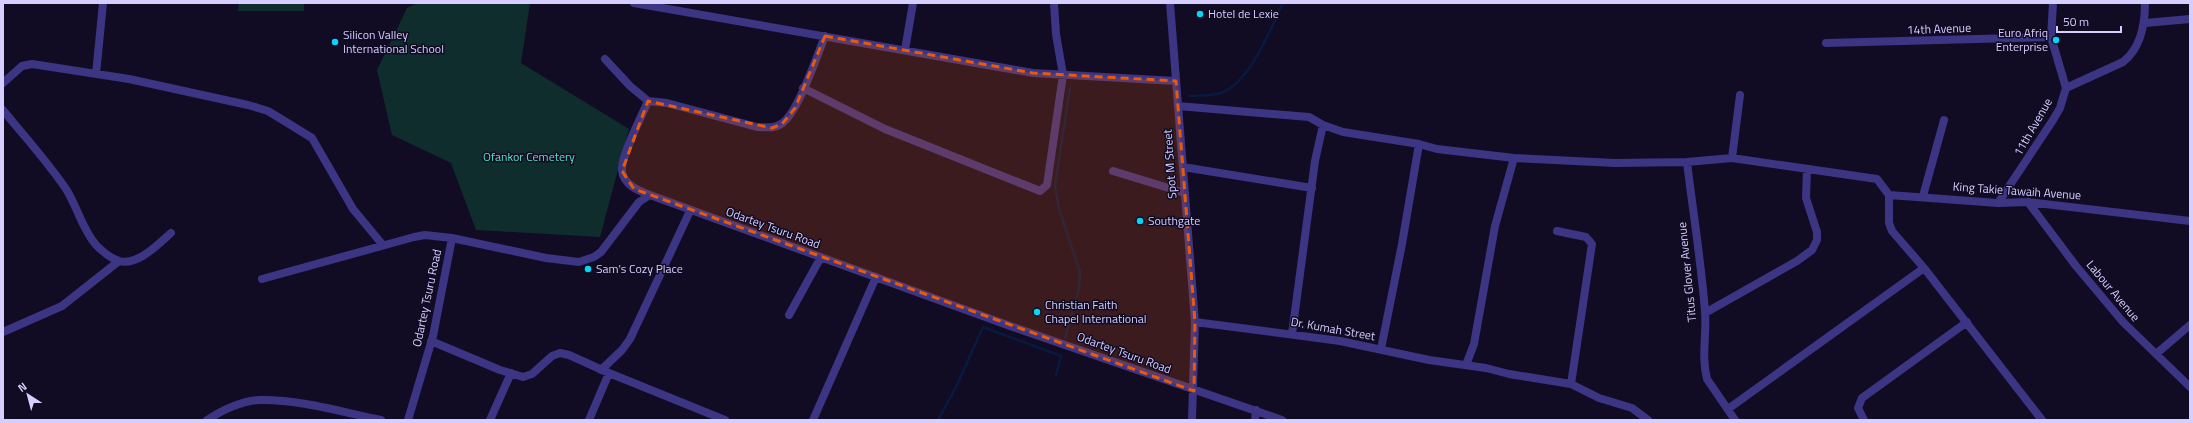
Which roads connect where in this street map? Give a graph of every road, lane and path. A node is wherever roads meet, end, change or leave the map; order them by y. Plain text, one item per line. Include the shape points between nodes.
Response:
1 (103, 3) edge
2 (634, 3) edge
3 (913, 3) edge
4 (1054, 3) edge
5 (1170, 3) edge
6 (2053, 3) edge
7 (2145, 3) edge
8 (2190, 19) edge
9 (2145, 23) junction
10 (825, 36) junction
11 (2051, 37) junction
12 (1826, 43) dead end
13 (905, 50) junction
14 (605, 59) dead end
15 (96, 74) junction
16 (1063, 75) junction
17 (1176, 81) junction
18 (3, 83) edge
19 (803, 88) junction
20 (2066, 88) junction
21 (1740, 95) dead end
22 (648, 101) junction
23 (1178, 106) junction
24 (3, 110) edge
25 (1944, 120) dead end
26 (1323, 125) junction
27 (1419, 144) junction
28 (1514, 158) junction
29 (1732, 158) junction
30 (1687, 162) junction
31 (1183, 167) junction
32 (1807, 169) junction
33 (1113, 171) dead end
34 (1312, 188) junction
35 (1185, 192) junction
36 (1889, 195) junction
37 (650, 196) junction
38 (1923, 196) junction
39 (2028, 202) junction
40 (1998, 203) junction
41 (690, 211) junction
42 (2190, 221) edge
43 (1557, 231) dead end
44 (171, 233) dead end
45 (452, 238) junction
46 (382, 244) junction
47 (821, 258) junction
48 (119, 261) junction
49 (1924, 268) junction
50 (876, 277) junction
51 (262, 279) dead end
52 (1705, 313) junction
53 (789, 315) dead end
54 (1195, 322) junction
55 (1967, 322) junction
56 (2190, 325) edge
57 (3, 332) edge
58 (1292, 334) junction
59 (431, 341) junction
60 (1381, 350) junction
61 (2156, 354) junction
62 (1466, 365) junction
63 (601, 370) junction
64 (511, 373) junction
65 (610, 373) junction
66 (1571, 384) junction
67 (2190, 387) edge
68 (1194, 391) junction
69 (1728, 409) junction
70 (1256, 410) junction
71 (207, 420) edge
72 (381, 420) edge
73 (408, 420) edge
74 (490, 420) edge
75 (589, 420) edge
76 (725, 420) edge
77 (814, 420) edge
78 (1192, 420) edge
79 (1255, 420) edge
80 (1282, 420) edge
81 (1648, 420) edge
82 (1735, 420) edge
83 (1864, 420) edge
84 (2042, 420) edge

1 - 15 street
2 - 10 street
3 - 13 street
4 - 16 street
5 - 17 street, Spot M Street
6 - 11 street
7 - 9 street
8 - 9 street
9 - 20 street via 2131,55 2123,62
10 - 13 street
10 - 19 street
11 - 12 street, 14th Avenue
11 - 20 street
13 - 16 street via 1033,73
14 - 22 street
15 - 18 street via 32,64 22,66
15 - 46 street via 248,105 268,111 300,129 312,138 353,209
16 - 17 street
16 - 19 street via 1047,184 1040,191 885,129
17 - 23 street, Spot M Street
19 - 22 street via 795,108 782,124 772,128 757,127 667,103
20 - 40 street, 11th Avenue via 2053,120
21 - 29 street
22 - 37 street via 622,171 634,189
23 - 26 street via 1310,117
23 - 31 street, Spot M Street
24 - 48 street via 66,189 96,245 108,256
25 - 38 street
26 - 27 street via 1343,132
26 - 34 street
27 - 28 street via 1437,149
27 - 60 street
28 - 30 street via 1615,163
28 - 62 street via 1495,226 1474,344
29 - 30 street
29 - 32 street
30 - 52 street, Titus Glover Avenue
31 - 34 street
31 - 35 street, Spot M Street
32 - 36 street via 1877,179
32 - 52 street via 1806,198 1817,232 1817,240 1812,250
33 - 35 street
34 - 58 street
35 - 54 street, Spot M Street
36 - 38 street, King Takie Tawaih Avenue
36 - 49 street via 1889,223 1892,231
37 - 41 street, Odartey Tsuru Road
37 - 45 street, Odartey Tsuru Road via 639,202 601,252 594,258 579,262 546,258
38 - 40 street, King Takie Tawaih Avenue
39 - 40 street, King Takie Tawaih Avenue
39 - 42 street, King Takie Tawaih Avenue
39 - 61 street, Labour Avenue via 2076,266 2127,327
41 - 47 street, Odartey Tsuru Road
41 - 63 street via 630,339
43 - 66 street via 1586,237 1592,244
44 - 48 street via 144,254 131,260
45 - 46 street via 424,236
45 - 59 street, Odartey Tsuru Road
46 - 51 street
47 - 50 street, Odartey Tsuru Road
47 - 53 street
48 - 57 street via 62,306
49 - 55 street
49 - 69 street
50 - 68 street, Odartey Tsuru Road
50 - 77 street
52 - 69 street, Titus Glover Avenue via 1705,371 1707,379
54 - 58 street, Dr. Kumah Street
54 - 68 street, Spot M Street
55 - 83 street via 1862,398 1858,408
55 - 84 street
56 - 61 street
58 - 60 street, Dr. Kumah Street
59 - 64 street
59 - 73 street, Odartey Tsuru Road
60 - 62 street, Dr. Kumah Street
61 - 67 street, Labour Avenue
62 - 66 street, Dr. Kumah Street
63 - 64 street via 569,354 560,353 548,358 532,374 522,377
63 - 65 street
64 - 74 street
65 - 75 street
65 - 76 street
66 - 81 street, Dr. Kumah Street via 1599,398 1632,408
68 - 70 street, Odartey Tsuru Road
68 - 78 street, Spot M Street
69 - 82 street, Titus Glover Avenue
70 - 79 street
70 - 80 street, Odartey Tsuru Road
71 - 72 street via 219,413 258,400 295,403

